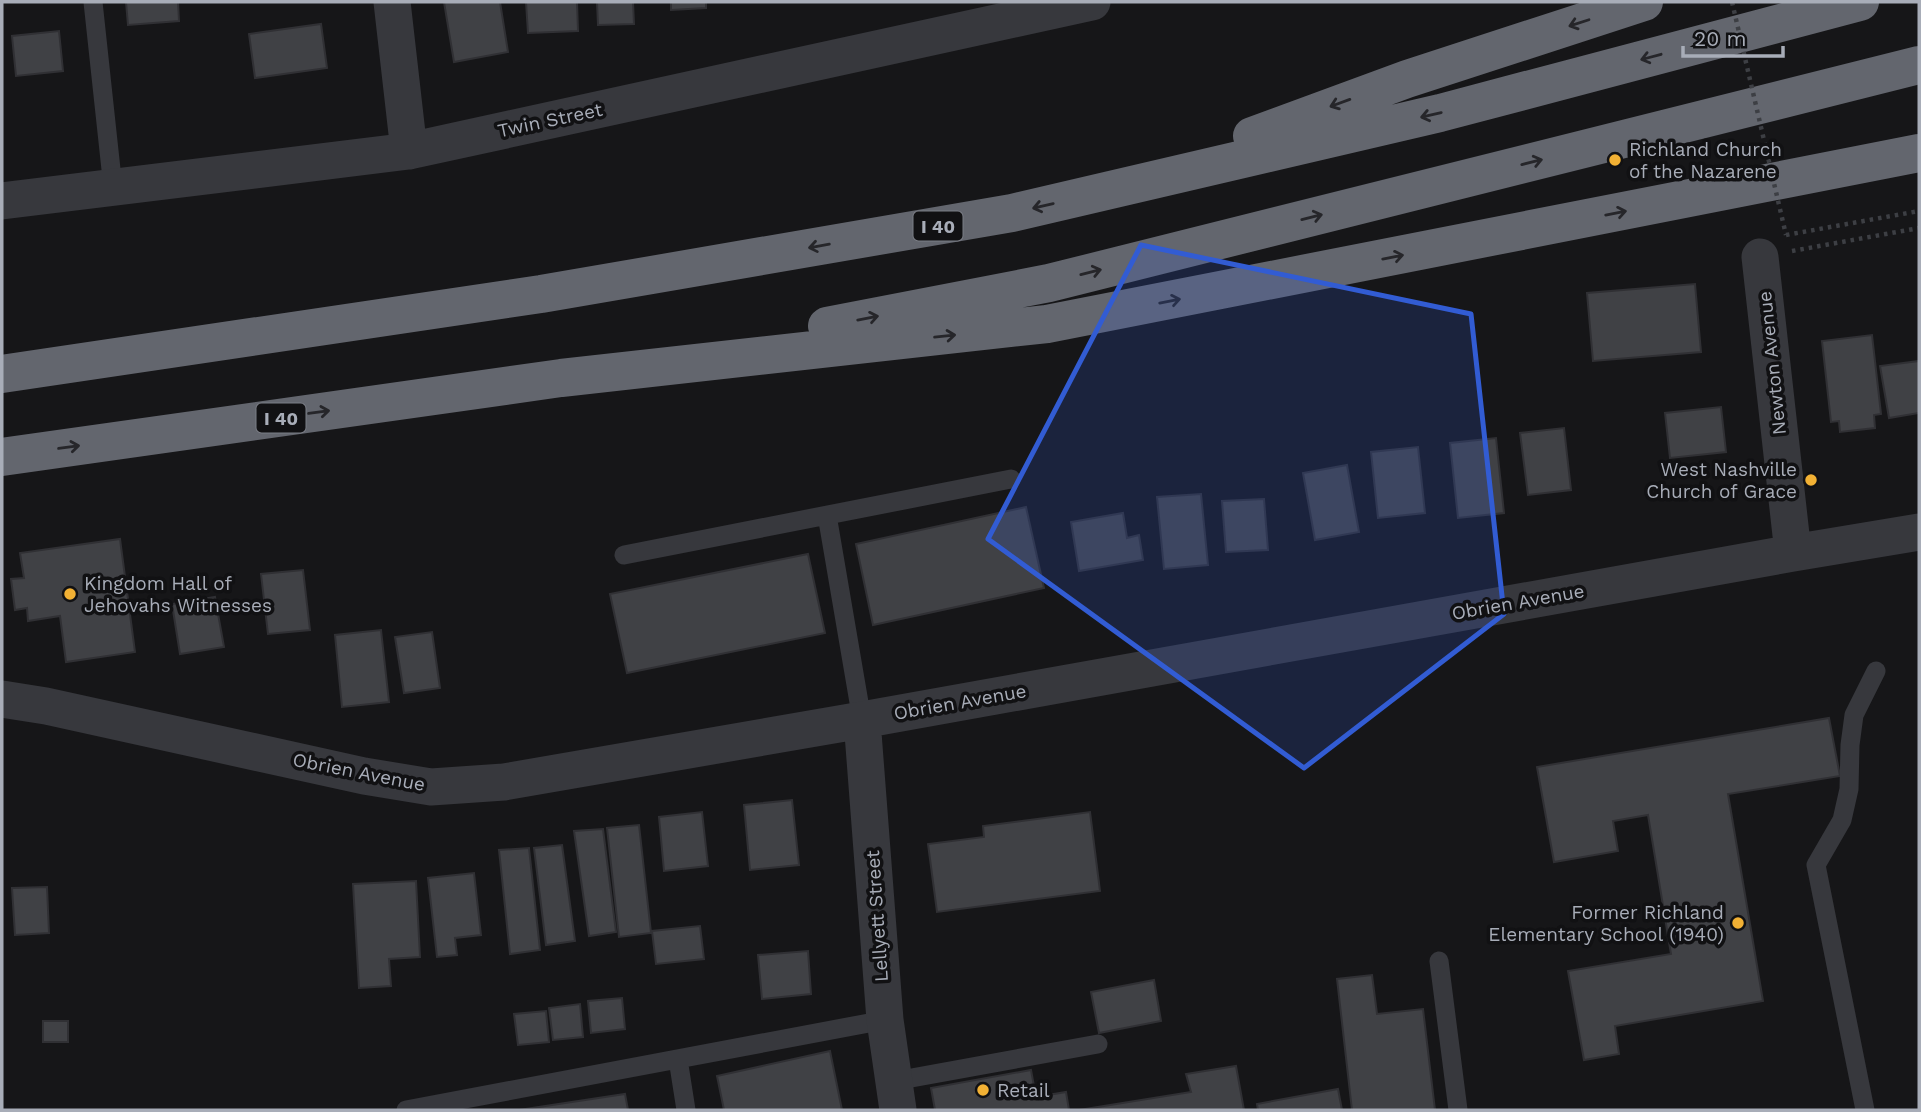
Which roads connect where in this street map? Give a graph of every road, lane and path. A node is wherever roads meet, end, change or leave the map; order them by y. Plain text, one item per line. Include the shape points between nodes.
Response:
1 (93, 2) edge
2 (393, 2) edge
3 (1092, 2) edge
4 (1644, 2) edge
5 (1732, 2) edge
6 (1860, 2) edge
7 (1919, 65) edge
8 (410, 151) junction
9 (1919, 153) edge
10 (113, 188) junction
11 (1090, 195) junction
12 (2, 201) edge
13 (1919, 211) edge
14 (1919, 228) edge
15 (1760, 257) joint
16 (2, 374) edge
17 (561, 378) junction
18 (2, 457) edge
19 (1011, 479) dead end
20 (827, 514) junction
21 (1919, 532) edge
22 (1793, 553) junction
23 (624, 555) dead end
24 (1876, 671) dead end
25 (2, 699) edge
26 (862, 720) junction
27 (1439, 961) dead end
28 (885, 1020) junction
29 (1098, 1044) dead end
30 (678, 1059) junction
31 (897, 1096) edge
32 (406, 1110) edge
33 (686, 1110) edge
34 (1458, 1110) edge
35 (1865, 1110) edge

1 - 10 lane
2 - 8 street
3 - 8 street, Twin Street
4 -> 11 highway via 1407,79
5 - 13 path, bridge via 1786,235
6 -> 11 highway, I 40 via 1440,113
17 -> 7 highway, I 40 via 1049,283
8 - 10 street, Twin Street
17 -> 9 highway via 1047,324
10 - 12 street, Twin Street
11 -> 16 highway, I 40 via 1012,213 541,294
14 - 15 path
15 - 22 street, Newton Avenue
18 -> 17 highway, I 40
19 - 20 lane
20 - 23 lane
20 - 26 lane
21 - 22 street, Obrien Avenue
22 - 26 street, Obrien Avenue
24 - 35 lane via 1854,715 1842,820 1816,864
25 - 26 street, Obrien Avenue via 431,787 503,782
26 - 28 street, Lellyett Street
27 - 34 lane
28 - 30 lane
28 - 31 street, Lellyett Street
29 - 31 lane
30 - 32 lane
30 - 33 lane

